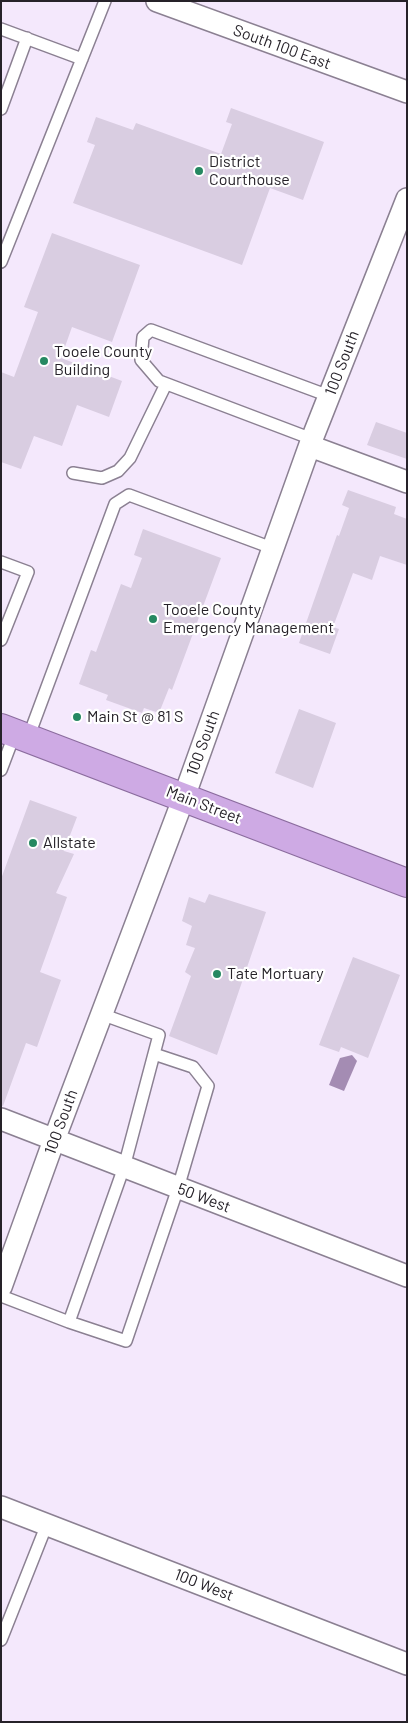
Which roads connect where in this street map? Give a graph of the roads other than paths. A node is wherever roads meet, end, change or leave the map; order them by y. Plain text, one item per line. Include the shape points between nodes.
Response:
1 (105, 1) edge
2 (157, 1) edge
3 (1, 29) edge
4 (27, 38) junction
5 (82, 59) junction
6 (407, 92) edge
7 (1, 109) edge
8 (407, 199) edge
9 (1, 262) edge
10 (166, 384) junction
11 (329, 396) junction
12 (311, 442) junction
13 (73, 473) dead end
14 (407, 482) edge
15 (272, 548) junction
16 (1, 562) edge
17 (1, 640) edge
18 (15, 733) edge
19 (1, 770) edge
20 (184, 797) junction
21 (407, 882) edge
22 (101, 1014) junction
23 (154, 1054) junction
24 (1, 1119) edge
25 (54, 1140) junction
26 (124, 1167) junction
27 (178, 1188) junction
28 (407, 1276) edge
29 (1, 1288) edge
30 (1, 1296) edge
31 (69, 1322) junction
32 (1, 1507) edge
33 (47, 1524) junction
34 (1, 1640) edge
35 (407, 1664) edge

1 - 5 lane
2 - 6 street, South 100 East
3 - 4 lane
4 - 5 lane
4 - 7 lane
5 - 9 lane
8 - 11 street, 100 South
10 - 11 lane via 159,381 141,360 143,337 151,330
10 - 12 lane
10 - 13 lane via 130,458 118,471 102,478
11 - 12 street, 100 South
12 - 14 street
12 - 15 street, 100 South
15 - 18 lane via 129,495 115,504
15 - 20 street, 100 South
16 - 17 lane via 28,572
18 - 19 lane
18 - 20 highway, Main Street
20 - 21 highway, Main Street
20 - 22 street, 100 South
22 - 23 lane via 159,1035
22 - 25 street, 100 South
23 - 26 lane
23 - 27 lane via 193,1067 208,1086
24 - 25 street, 50 West
25 - 26 street, 50 West
25 - 29 street, 100 South
26 - 27 street, 50 West
26 - 31 lane
27 - 28 street, 50 West
27 - 31 lane via 126,1340
30 - 31 lane
32 - 33 street, 100 West
33 - 34 lane
33 - 35 street, 100 West

